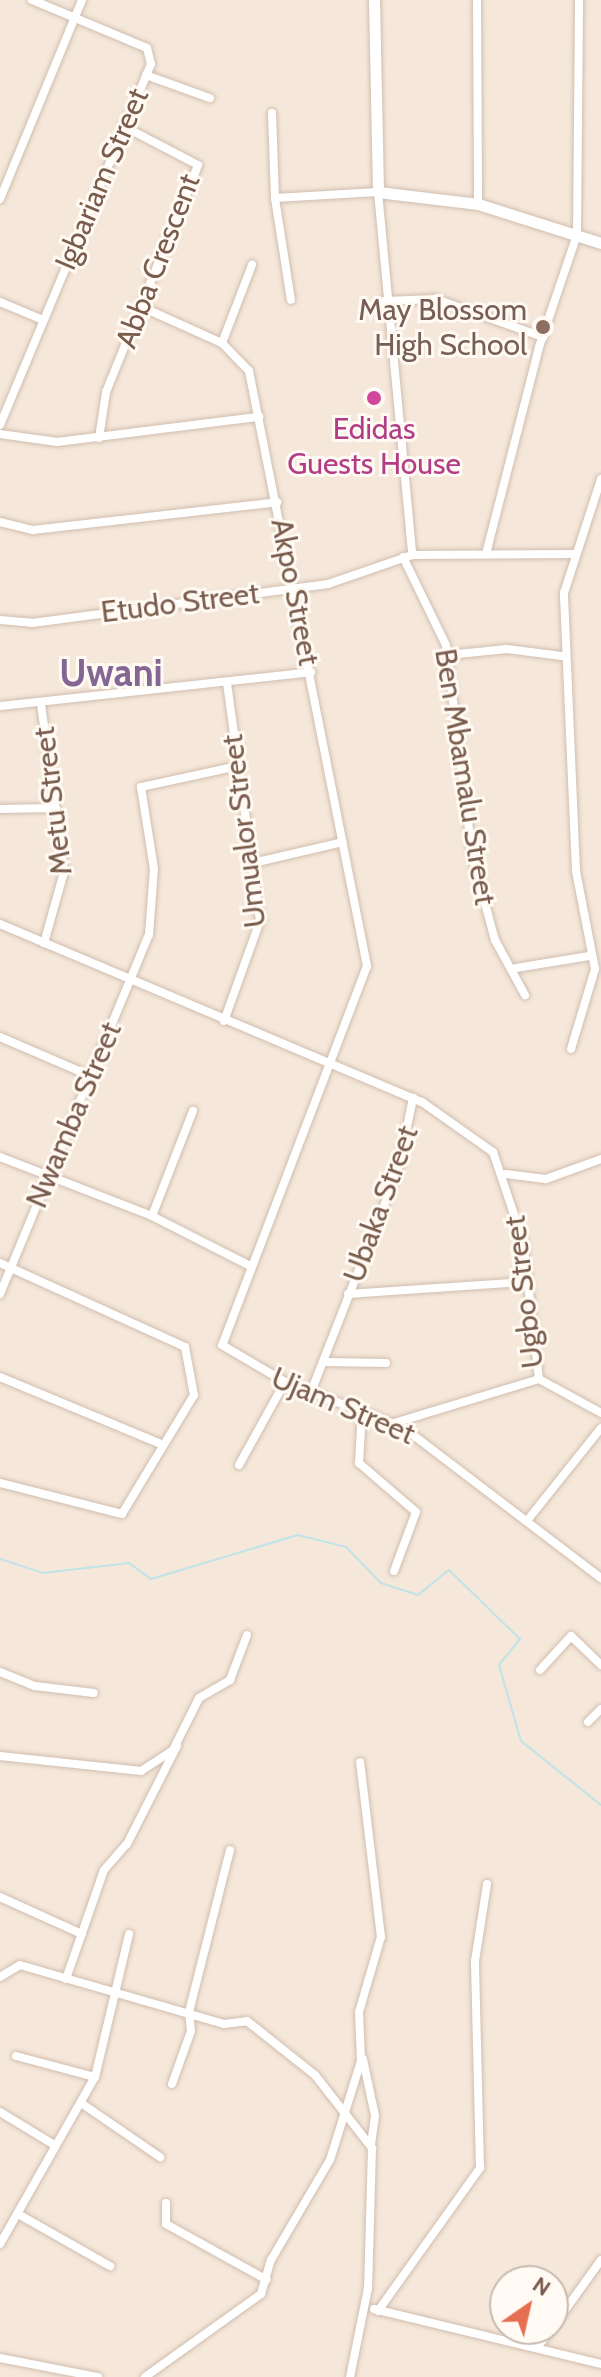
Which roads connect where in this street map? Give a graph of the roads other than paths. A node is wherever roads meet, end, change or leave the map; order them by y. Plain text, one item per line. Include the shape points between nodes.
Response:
1 (32, 0) edge
2 (82, 0) edge
3 (374, 0) edge
4 (477, 0) edge
5 (579, 0) edge
6 (75, 18) junction
7 (146, 75) junction
8 (210, 98) dead end
9 (272, 113) dead end
10 (123, 126) junction
11 (378, 192) junction
12 (275, 198) junction
13 (0, 199) edge
14 (478, 204) junction
15 (577, 235) junction
16 (601, 243) edge
17 (252, 265) dead end
18 (291, 300) dead end
19 (384, 301) junction
20 (0, 302) edge
21 (144, 308) junction
22 (43, 320) junction
23 (543, 337) junction
24 (222, 343) junction
25 (259, 417) junction
26 (0, 425) edge
27 (0, 434) edge
28 (99, 438) junction
29 (601, 479) edge
30 (277, 502) junction
31 (0, 522) edge
32 (487, 550) junction
33 (573, 554) junction
34 (407, 556) junction
35 (296, 588) junction
36 (0, 620) edge
37 (448, 655) junction
38 (562, 656) junction
39 (311, 672) junction
40 (227, 683) junction
41 (41, 704) junction
42 (0, 706) edge
43 (238, 766) junction
44 (56, 808) junction
45 (0, 809) edge
46 (343, 842) junction
47 (253, 863) junction
48 (0, 924) edge
49 (44, 943) junction
50 (589, 956) junction
51 (516, 968) junction
52 (130, 980) junction
53 (525, 995) dead end
54 (224, 1021) junction
55 (0, 1037) edge
56 (571, 1049) dead end
57 (330, 1066) junction
58 (93, 1077) junction
59 (413, 1098) junction
60 (193, 1111) dead end
61 (0, 1157) edge
62 (601, 1159) edge
63 (505, 1173) junction
64 (48, 1177) junction
65 (152, 1216) junction
66 (0, 1263) edge
67 (250, 1266) junction
68 (11, 1268) junction
69 (526, 1282) junction
70 (0, 1294) edge
71 (348, 1294) junction
72 (229, 1316) joint
73 (324, 1362) junction
74 (386, 1363) dead end
75 (0, 1377) edge
76 (539, 1379) junction
77 (285, 1382) junction
78 (311, 1392) junction
79 (362, 1411) junction
80 (601, 1413) edge
81 (390, 1424) junction
82 (601, 1428) edge
83 (163, 1445) junction
84 (239, 1465) dead end
85 (0, 1483) edge
86 (530, 1517) junction
87 (394, 1571) dead end
88 (601, 1578) edge
89 (247, 1635) dead end
90 (601, 1665) edge
91 (540, 1670) dead end
92 (0, 1672) edge
93 (94, 1693) dead end
94 (601, 1709) edge
95 (588, 1722) dead end
96 (177, 1744) junction
97 (0, 1756) edge
98 (360, 1762) dead end
99 (230, 1850) dead end
100 (487, 1884) dead end
101 (0, 1897) edge
102 (82, 1934) junction
103 (129, 1934) dead end
104 (0, 1977) edge
105 (66, 1979) junction
106 (116, 1993) junction
107 (189, 2012) junction
108 (360, 2046) junction
109 (16, 2056) dead end
110 (95, 2077) junction
111 (172, 2084) dead end
112 (81, 2103) junction
113 (0, 2112) edge
114 (344, 2112) junction
115 (51, 2143) junction
116 (371, 2145) junction
117 (160, 2157) dead end
118 (166, 2203) dead end
119 (18, 2214) junction
120 (0, 2244) edge
121 (601, 2260) edge
122 (110, 2266) dead end
123 (267, 2280) junction
124 (569, 2304) edge
125 (365, 2307) junction
126 (378, 2311) junction
127 (538, 2346) joint
128 (0, 2358) edge
129 (601, 2364) edge
130 (98, 2377) edge
131 (145, 2377) edge
132 (350, 2377) edge

1 - 6 street, Igbariam Street
2 - 6 street
3 - 11 street
4 - 14 street
5 - 15 street
6 - 7 street, Igbariam Street via 147,48
6 - 13 street
7 - 8 street
7 - 10 street, Igbariam Street
9 - 12 street
10 - 21 street, Abba Crescent via 198,165
10 - 22 street, Igbariam Street
11 - 12 street
11 - 14 street
11 - 19 street, Ben Mbamalu Street
12 - 18 street
14 - 15 street
15 - 16 street
15 - 23 street
17 - 24 street
19 - 23 street via 436,299
19 - 34 street, Ben Mbamalu Street
20 - 22 street
21 - 24 street, Akpo Street
21 - 28 street, Abba Crescent via 106,392
22 - 26 street, Igbariam Street
23 - 32 street
24 - 25 street, Akpo Street via 245,363
25 - 28 street
25 - 30 street, Akpo Street
27 - 28 street via 41,442
29 - 33 street
30 - 31 street via 42,529
30 - 35 street, Akpo Street
32 - 33 street, Etudo Street
32 - 34 street, Etudo Street
33 - 38 street
34 - 35 street, Etudo Street via 347,580
34 - 37 street, Ben Mbamalu Street
35 - 36 street, Etudo Street via 32,623
35 - 39 street, Akpo Street
37 - 38 street via 507,649
37 - 51 street, Ben Mbamalu Street via 472,855 495,940
38 - 50 street
39 - 40 street
39 - 46 street, Akpo Street
40 - 41 street
40 - 43 street, Umualor Street
41 - 42 street
41 - 44 street, Metu Street
43 - 47 street, Umualor Street
43 - 52 street, Nwamba Street via 141,787 155,891 149,935
44 - 45 street
44 - 49 street, Metu Street via 64,884
46 - 47 street
46 - 57 street, Akpo Street via 367,966
47 - 54 street, Umualor Street via 260,936
48 - 49 street, Ubaka Street
49 - 52 street, Ubaka Street
50 - 51 street
50 - 56 street via 595,974
51 - 53 street, Ben Mbamalu Street
52 - 54 street, Ubaka Street
52 - 58 street, Nwamba Street
54 - 57 street, Ubaka Street
55 - 58 street
57 - 59 street, Ubaka Street
57 - 67 street, Akpo Street
58 - 64 street, Nwamba Street
59 - 63 street, Ugbo Street via 485,1143
59 - 71 street, Ubaka Street via 398,1170
60 - 65 street
61 - 64 street
62 - 63 street via 546,1179
63 - 69 street, Ugbo Street
64 - 65 street
64 - 68 street, Nwamba Street
65 - 67 street
66 - 68 street
67 - 72 street, Akpo Street
68 - 70 street, Nwamba Street
68 - 83 street via 185,1347 194,1395
69 - 71 street
69 - 76 street, Ugbo Street
71 - 73 street, Ubaka Street
72 - 77 street, Ujam Street via 224,1348
73 - 74 street
73 - 78 street, Ubaka Street
75 - 83 street
76 - 80 street
76 - 81 street, Ugbo Street
77 - 78 street, Ujam Street
77 - 84 street
78 - 79 street, Ujam Street
79 - 81 street, Ujam Street
79 - 87 street via 359,1463 416,1512
81 - 86 street, Ujam Street
82 - 86 street
83 - 85 street via 126,1511
86 - 88 street, Ujam Street
89 - 96 street via 233,1676 196,1701
90 - 91 street via 571,1636
92 - 93 street via 35,1686
94 - 95 street
96 - 97 street via 153,1764 128,1772
96 - 102 street via 166,1777 104,1870
98 - 108 street via 382,1906 359,2012
99 - 107 street
100 - 126 street via 475,1961 480,2168
101 - 102 street
102 - 105 street
103 - 106 street
104 - 105 street via 20,1965
105 - 106 street
106 - 107 street
106 - 110 street
107 - 111 street via 191,2031
107 - 114 street via 252,2023 315,2075
108 - 114 street
108 - 116 street via 375,2116
109 - 110 street
110 - 112 street
112 - 115 street
112 - 117 street
113 - 115 street
114 - 116 street
114 - 123 street via 330,2160 271,2260
115 - 119 street
116 - 125 street
118 - 123 street via 166,2224
119 - 120 street
119 - 122 street
121 - 124 street
123 - 131 street via 261,2294
125 - 126 street
125 - 132 street
126 - 127 street
127 - 129 street
128 - 130 street

